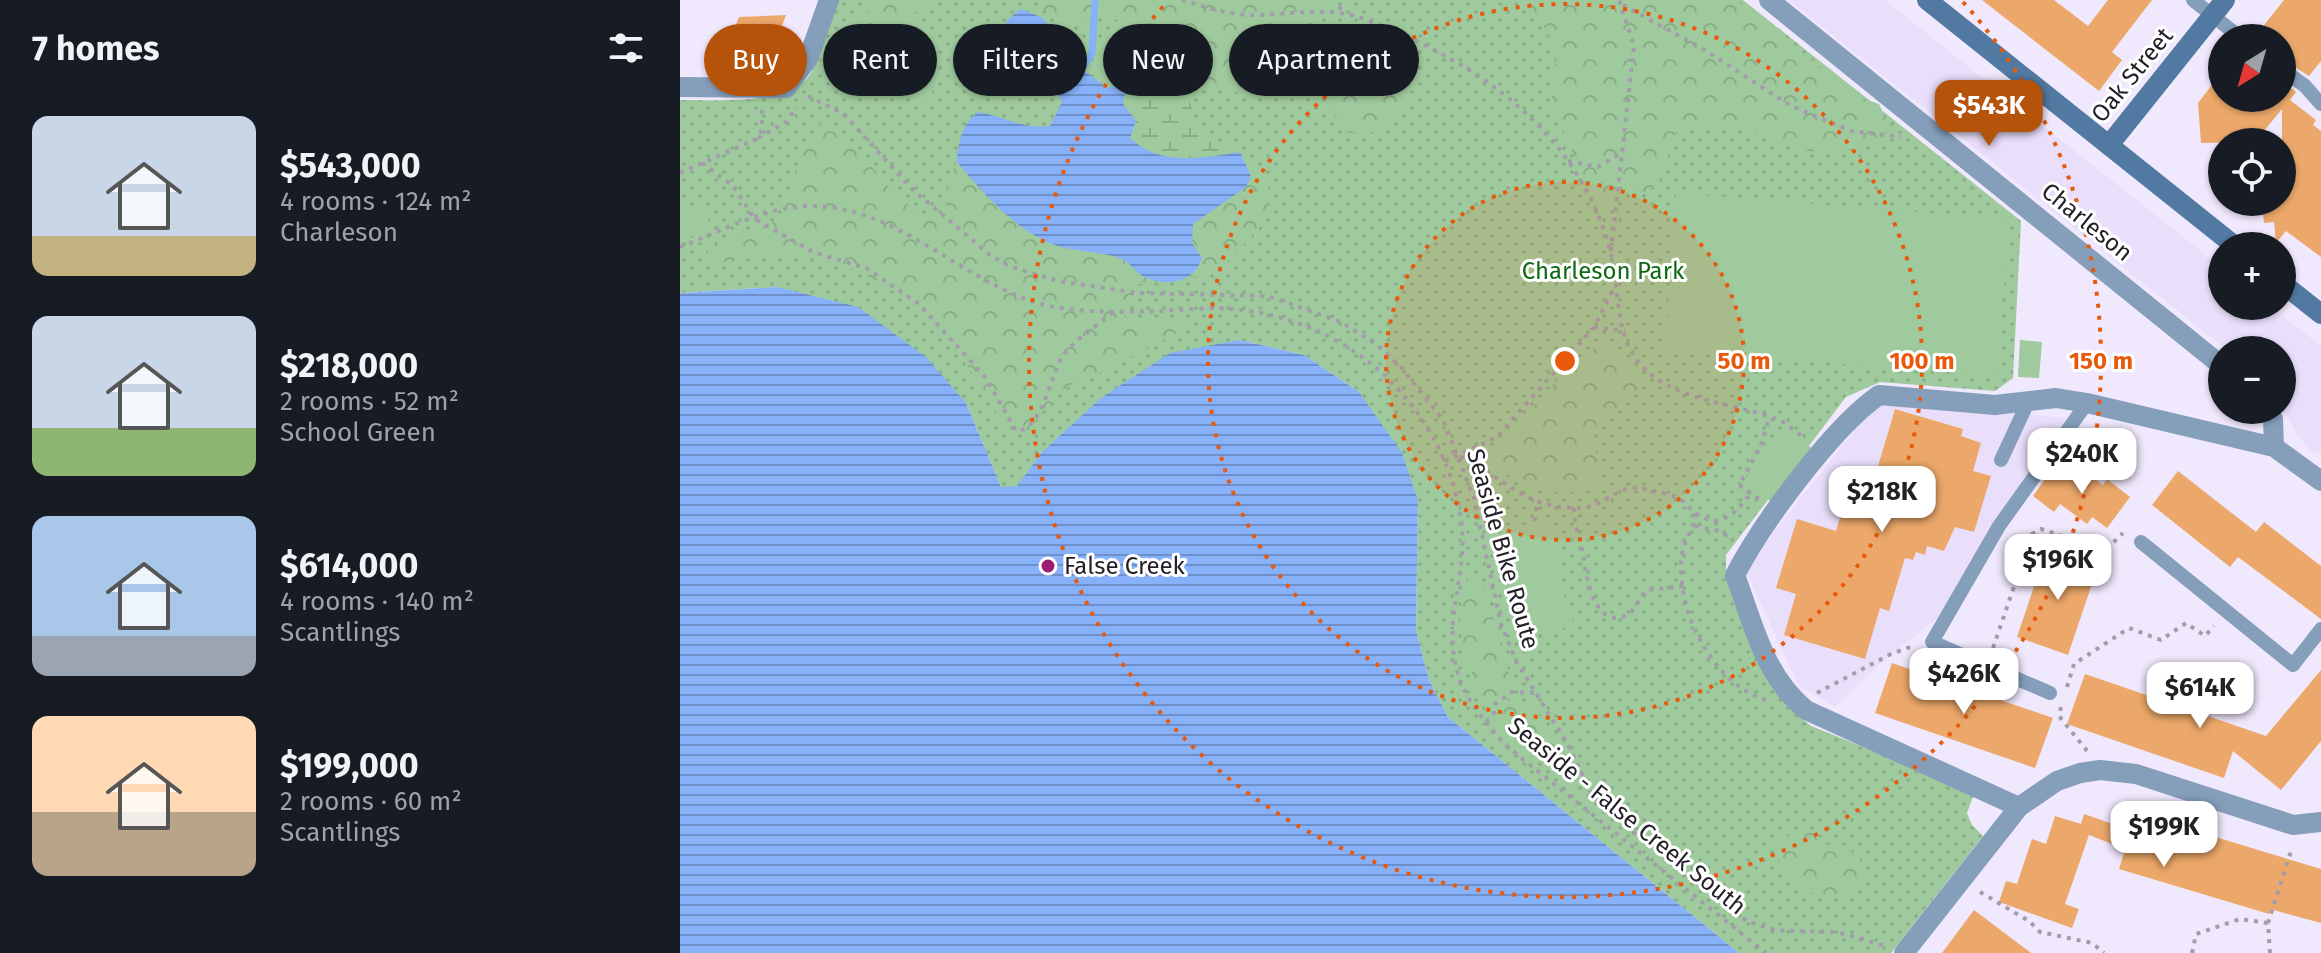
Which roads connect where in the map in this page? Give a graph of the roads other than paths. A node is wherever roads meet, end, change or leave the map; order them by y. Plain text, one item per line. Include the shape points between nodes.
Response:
1 (829, 0) edge
2 (1769, 0) edge
3 (1927, 0) edge
4 (2193, 0) edge
5 (2219, 8) edge
6 (2296, 79) edge
7 (680, 87) edge
8 (2321, 104) edge
9 (2109, 145) junction
10 (2218, 232) edge
11 (2296, 294) edge
12 (2321, 314) edge
13 (2208, 355) edge
14 (2029, 400) junction
15 (2087, 403) junction
16 (2273, 424) edge
17 (2274, 447) junction
18 (2001, 460) dead end
19 (2321, 481) edge
20 (2141, 542) road end
21 (2321, 629) edge
22 (2050, 693) dead end
23 (2019, 807) junction
24 (2321, 822) edge
25 (1898, 951) edge

1 - 7 street via 792,96 762,88
2 - 13 street, Charleson
3 - 9 main road
4 - 5 lane
5 - 9 main road, Oak Street
6 - 8 lane
9 - 10 main road
11 - 12 main road
14 - 15 street
14 - 18 lane
14 - 23 street via 1995,405 1879,395 1852,413 1749,548 1735,575 1767,661 1786,694 1806,710
15 - 17 street
15 - 22 lane via 1999,526 1932,642
16 - 17 street
17 - 19 street
20 - 21 lane via 2293,665
23 - 24 street via 2057,781 2100,770 2136,774 2293,825
23 - 25 street via 1965,879

